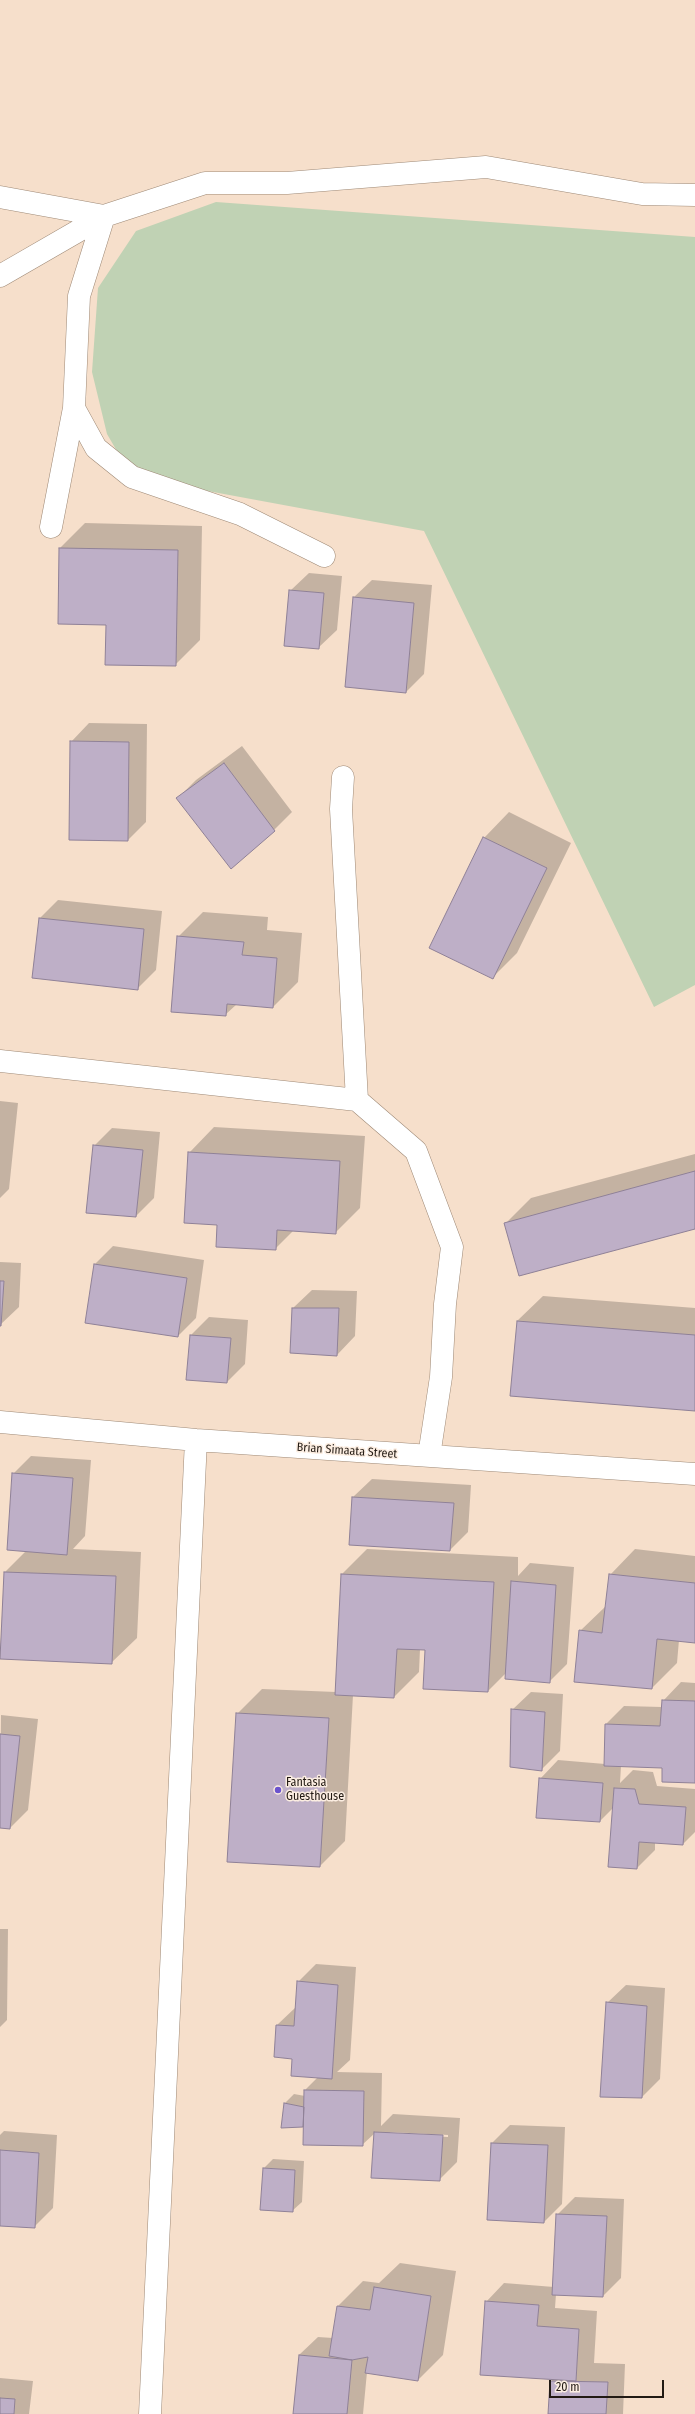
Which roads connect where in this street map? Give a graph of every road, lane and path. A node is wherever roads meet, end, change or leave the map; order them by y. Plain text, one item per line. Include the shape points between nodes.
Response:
1 (695, 195) edge
2 (0, 197) edge
3 (104, 216) junction
4 (0, 276) edge
5 (74, 408) junction
6 (51, 527) dead end
7 (324, 556) dead end
8 (343, 777) dead end
9 (0, 1061) edge
10 (357, 1100) junction
11 (0, 1422) edge
12 (196, 1440) junction
13 (429, 1456) junction
14 (695, 1474) edge
15 (150, 2414) edge

1 - 3 street via 642,194 486,167 287,183 205,183
2 - 3 street
3 - 4 street
3 - 5 street via 79,296
5 - 6 street
5 - 7 street via 96,448 132,477 240,514
8 - 10 street via 341,809
9 - 10 street
10 - 13 street via 416,1151 452,1247 445,1304 441,1378
11 - 12 street, Brian Simaata Street
12 - 13 street, Brian Simaata Street
12 - 15 street
13 - 14 street, Brian Simaata Street

